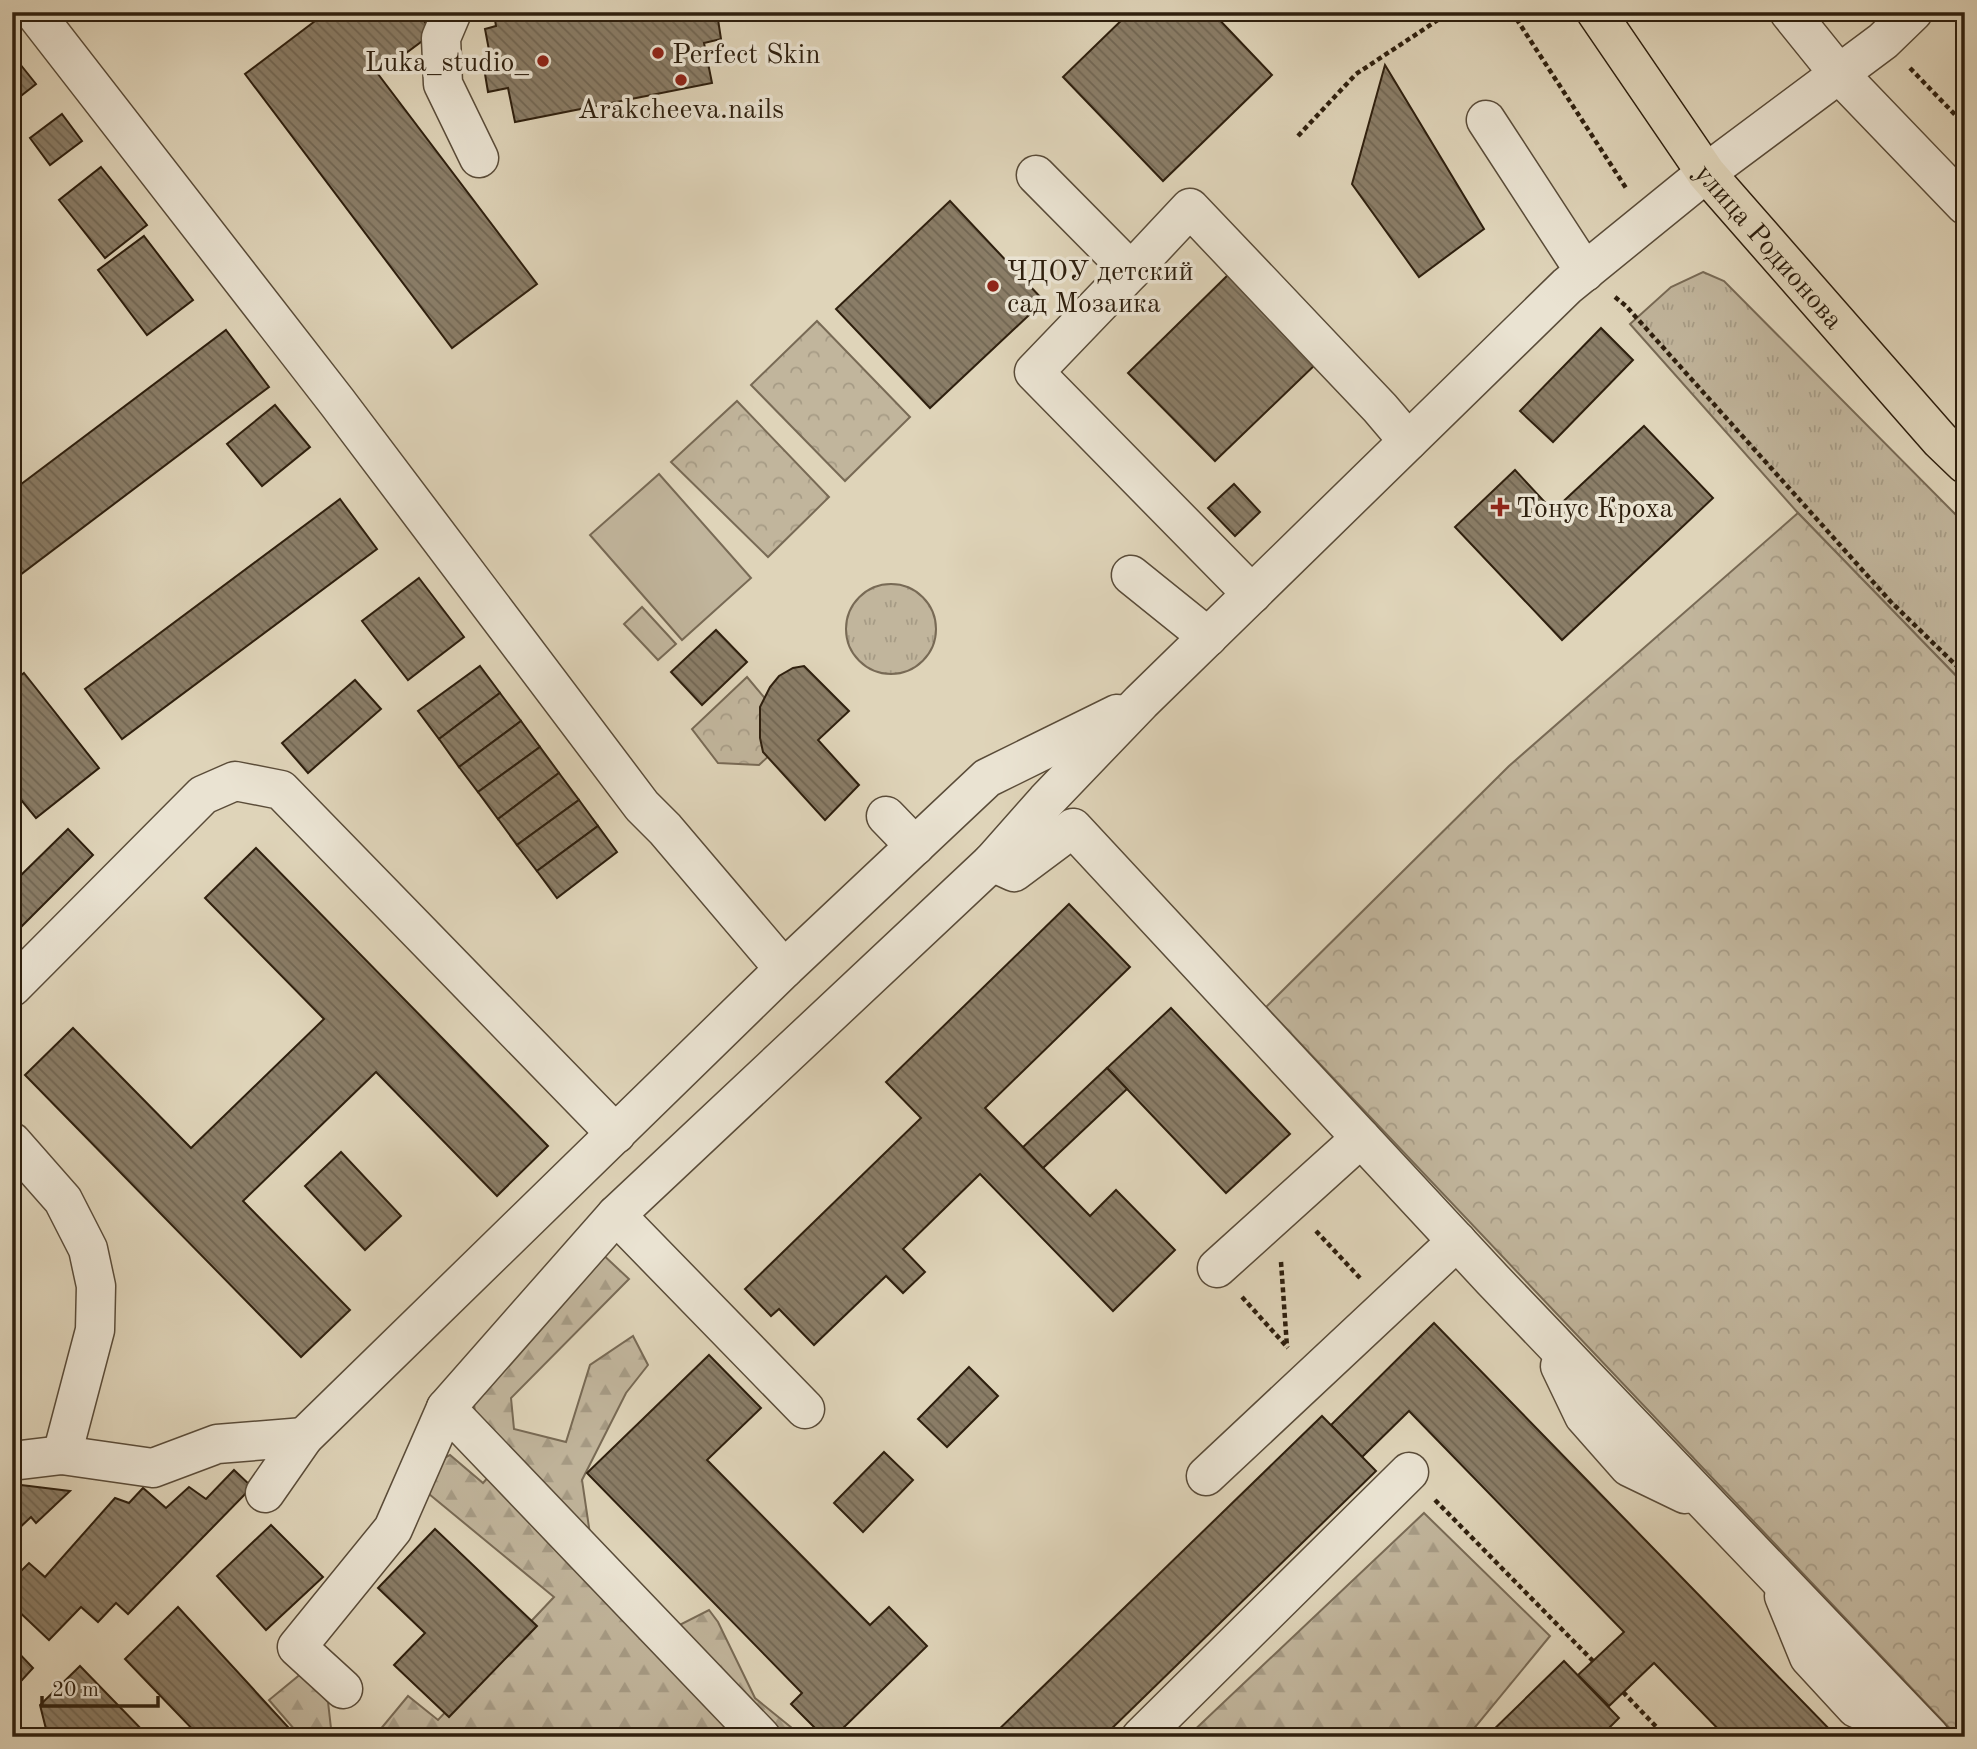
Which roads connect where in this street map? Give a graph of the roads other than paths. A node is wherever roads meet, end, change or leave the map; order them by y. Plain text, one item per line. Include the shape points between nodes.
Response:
1 (34, 12) edge
2 (452, 12) edge
3 (1596, 12) edge
4 (1789, 12) edge
5 (1913, 12) edge
6 (1839, 74) junction
7 (1486, 120) dead end
8 (479, 158) dead end
9 (1706, 173) junction
10 (1036, 175) dead end
11 (1965, 205) edge
12 (1131, 271) junction
13 (1584, 272) junction
14 (1408, 441) junction
15 (1965, 464) edge
16 (1131, 575) dead end
17 (1252, 594) junction
18 (1208, 637) junction
19 (1141, 702) junction
20 (1046, 801) junction
21 (886, 817) dead end
22 (1073, 828) junction
23 (915, 846) junction
24 (992, 862) junction
25 (784, 969) junction
26 (12, 987) edge
27 (616, 1133) junction
28 (1361, 1138) junction
29 (12, 1142) edge
30 (616, 1215) junction
31 (1457, 1241) junction
32 (1217, 1268) road end
33 (446, 1408) junction
34 (805, 1409) dead end
35 (304, 1437) junction
36 (62, 1455) junction
37 (12, 1461) edge
38 (1409, 1472) road end
39 (1206, 1476) dead end
40 (265, 1493) dead end
41 (1775, 1575) junction
42 (343, 1689) dead end
43 (761, 1737) edge
44 (1141, 1737) edge
45 (1923, 1737) edge
46 (1930, 1737) edge

1 - 25 street via 642,806
2 - 8 street via 441,38 443,84
3 - 9 main road, улица Родионова
4 - 6 street
5 - 6 street
6 - 9 street
6 - 11 street
7 - 13 street
9 - 13 street
9 - 15 main road, улица Родионова
10 - 12 street
12 - 14 street via 1190,208
12 - 17 street via 1034,372
13 - 14 street
14 - 17 street
16 - 18 street
17 - 18 street
18 - 19 street
19 - 20 street
19 - 23 street via 987,778
20 - 22 street
20 - 24 street
21 - 23 street
22 - 24 street via 1014,872
22 - 28 street
23 - 25 street
24 - 30 street
25 - 27 street
26 - 27 street via 203,795 235,781 281,790
27 - 35 street
28 - 31 street
28 - 32 street
29 - 36 street via 63,1200 88,1249 96,1286 95,1330
30 - 33 street
30 - 34 street
31 - 39 street
31 - 41 street via 1546,1335 1584,1416 1629,1466 1709,1506
33 - 42 street via 393,1529 297,1647
33 - 43 street
35 - 36 street via 217,1444 153,1468
35 - 40 street
36 - 37 street
38 - 44 street
41 - 45 street via 1809,1657 1856,1708
41 - 46 street

